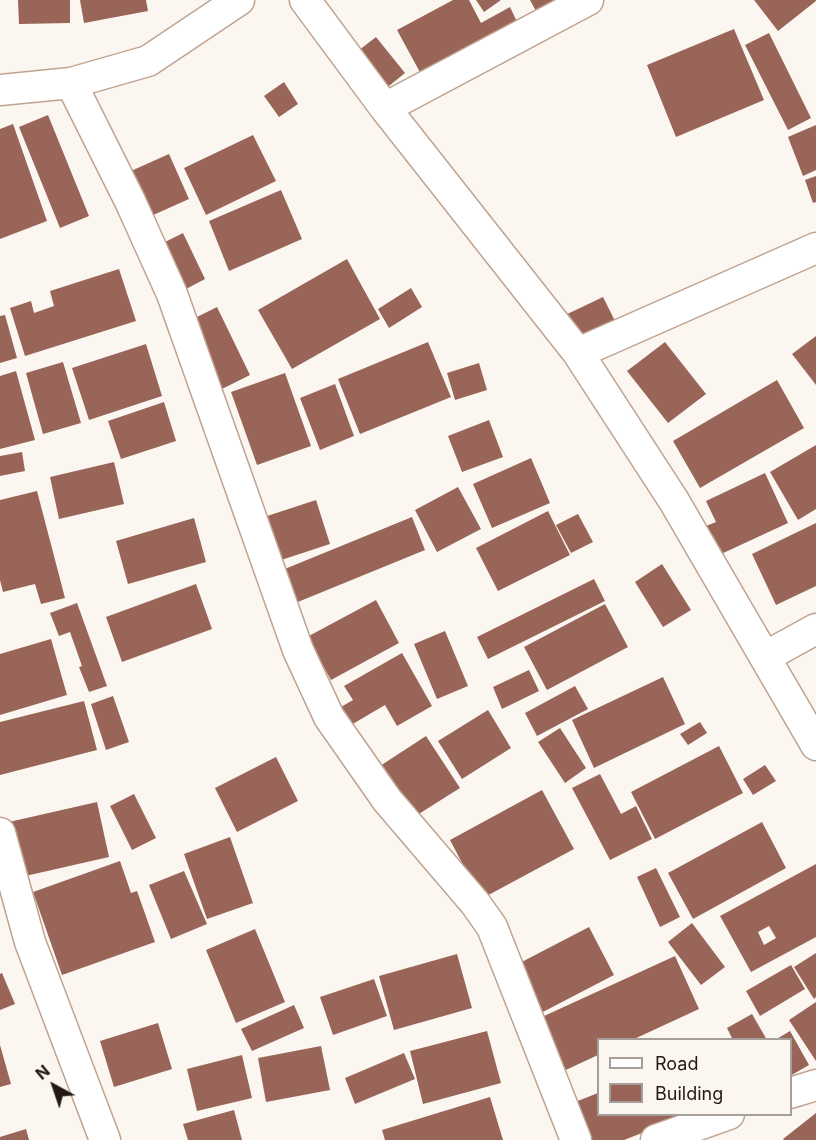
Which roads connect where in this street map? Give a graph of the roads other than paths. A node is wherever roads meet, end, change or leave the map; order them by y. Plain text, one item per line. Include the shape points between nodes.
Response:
1 (239, 0) edge
2 (304, 0) edge
3 (588, 0) edge
4 (71, 83) junction
5 (0, 90) edge
6 (385, 108) junction
7 (816, 248) edge
8 (578, 354) junction
9 (816, 629) edge
10 (765, 657) junction
11 (816, 745) edge
12 (0, 833) edge
13 (816, 1084) edge
14 (792, 1092) edge
15 (723, 1116) edge
16 (105, 1140) edge
17 (576, 1140) edge
18 (656, 1140) edge

1 - 4 street via 148,61
2 - 6 street
3 - 6 street
4 - 5 street
4 - 17 street via 172,294 298,650 329,717 387,800 492,927
6 - 8 street
7 - 8 street
8 - 10 street via 674,501
9 - 10 street
10 - 11 street
12 - 16 street via 30,942
13 - 14 street
15 - 18 street

